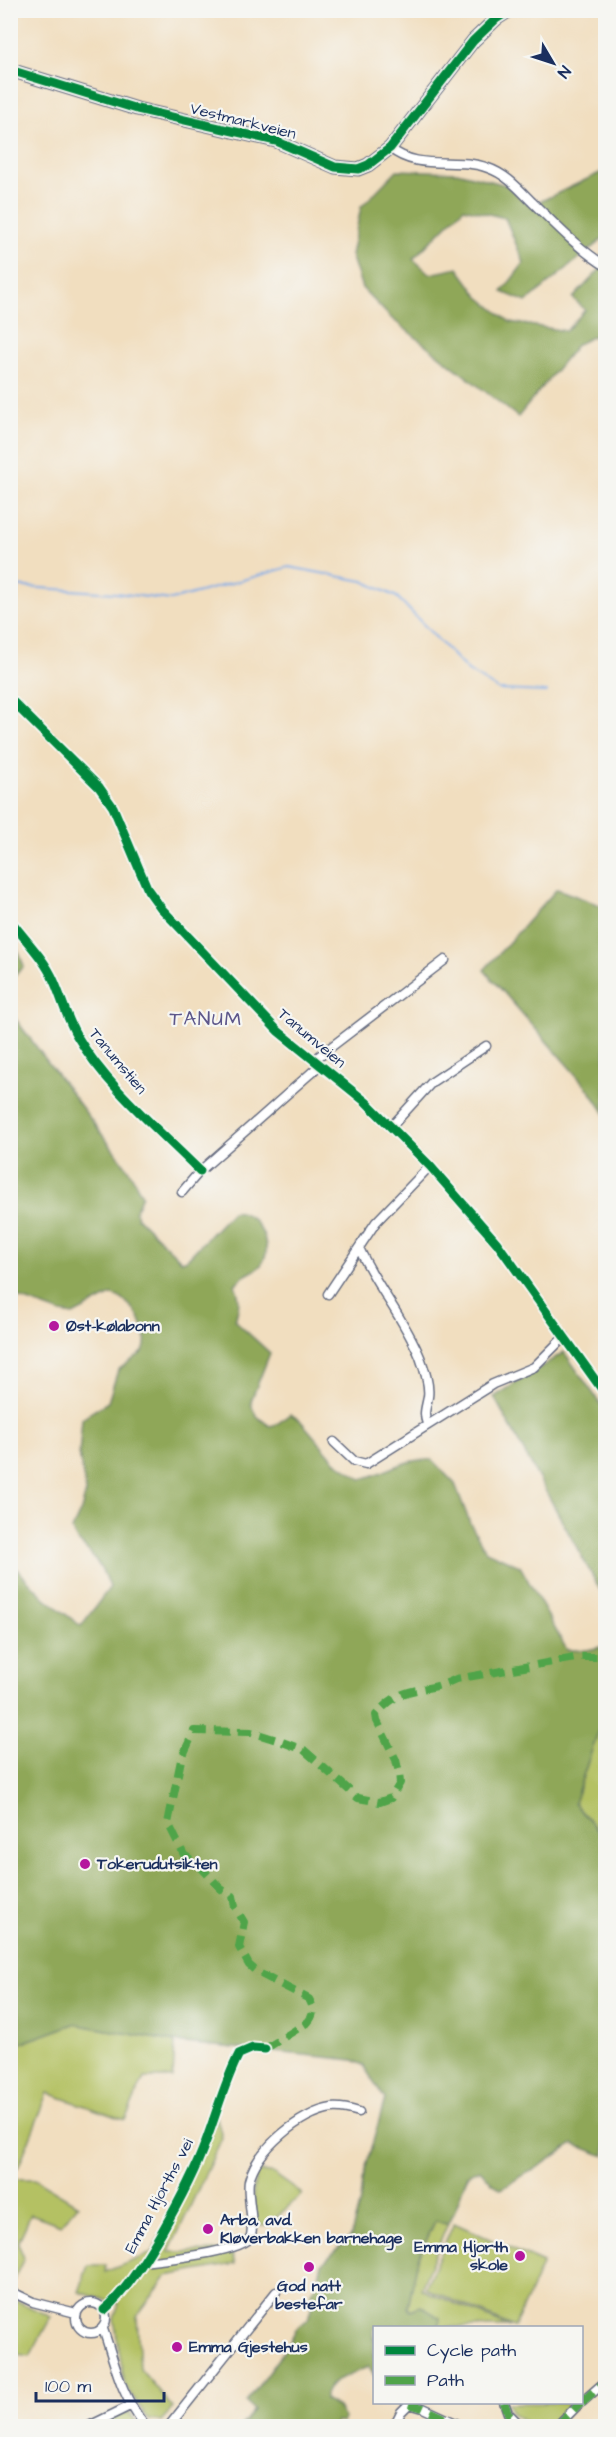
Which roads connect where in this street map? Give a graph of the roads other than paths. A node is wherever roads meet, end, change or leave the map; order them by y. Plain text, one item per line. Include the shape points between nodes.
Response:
1 (510, 10) edge
2 (10, 70) edge
3 (390, 148) junction
4 (606, 266) edge
5 (10, 699) edge
6 (14, 925) dead end
7 (446, 960) dead end
8 (486, 1046) dead end
9 (317, 1063) junction
10 (392, 1126) junction
11 (430, 1166) junction
12 (200, 1171) junction
13 (182, 1192) dead end
14 (359, 1248) junction
15 (328, 1294) dead end
16 (565, 1336) junction
17 (606, 1395) edge
18 (427, 1424) junction
19 (334, 1442) dead end
20 (265, 2049) dead end
21 (359, 2112) dead end
22 (142, 2262) junction
23 (10, 2291) edge
24 (276, 2292) dead end
25 (104, 2310) junction
26 (76, 2313) junction
27 (103, 2328) junction
28 (606, 2381) edge
29 (583, 2400) edge
30 (409, 2404) edge
31 (504, 2404) edge
32 (578, 2404) edge
33 (130, 2406) junction
34 (89, 2427) edge
35 (146, 2427) edge
36 (169, 2427) edge
37 (394, 2427) edge
38 (462, 2427) edge
39 (521, 2427) edge
40 (557, 2427) edge

1 - 3 street, Vestmarkveien via 473,41
2 - 3 street, Vestmarkveien via 137,109 276,141 335,167 358,169
3 - 4 street via 400,157 423,163 491,168
5 - 9 street, Tanumveien via 107,798 148,890 161,908 271,1025
6 - 12 street, Tanumstien via 53,979 76,1035 92,1058
7 - 9 street, Tanumveien
8 - 10 street via 432,1082
9 - 10 street, Tanumveien
9 - 12 street
10 - 11 street, Tanumveien
11 - 14 street via 376,1222
11 - 16 street, Tanumveien via 497,1243
12 - 13 street
14 - 15 street
14 - 18 street via 420,1358 427,1379
16 - 17 street, Tanumveien
16 - 18 street via 534,1367 494,1384
18 - 19 street via 366,1464 354,1461
20 - 22 street, Emma Hjorths vei via 253,2048 239,2054 201,2153
21 - 22 street via 344,2108 321,2110 260,2154 249,2180 247,2198 253,2226 248,2240 210,2252
22 - 25 street, Emma Hjorths vei
23 - 26 street via 33,2302
24 - 36 street
25 - 26 street via 90,2302
25 - 27 street
26 - 27 street via 76,2324 83,2332 93,2334
27 - 33 street
28 - 29 street
30 - 37 street
30 - 38 street
31 - 39 street
32 - 40 street
33 - 34 street
33 - 35 street

